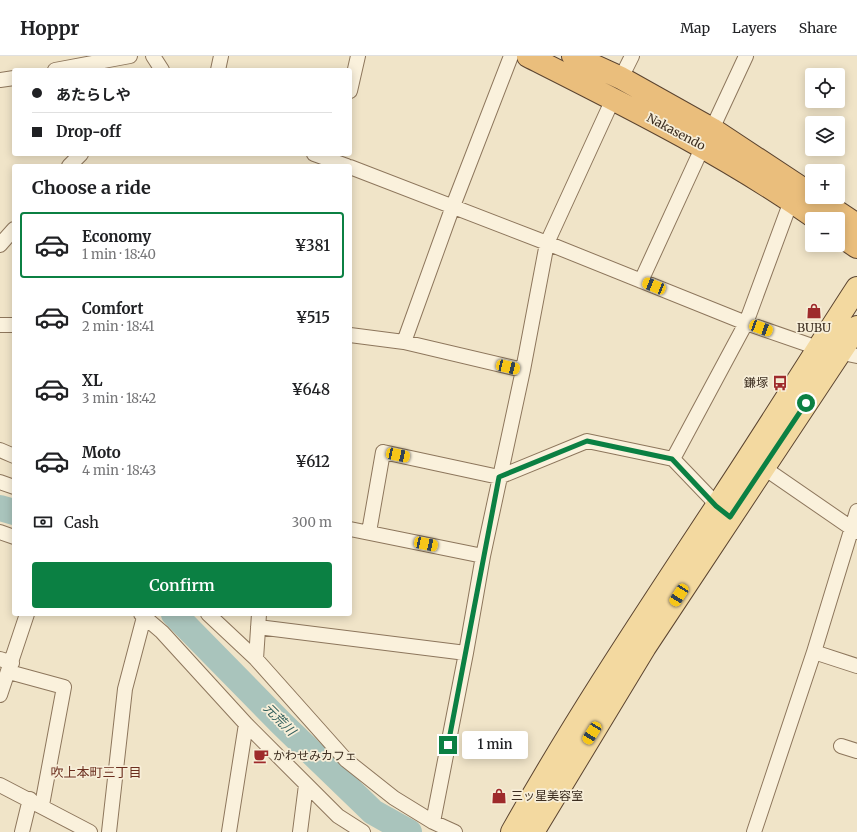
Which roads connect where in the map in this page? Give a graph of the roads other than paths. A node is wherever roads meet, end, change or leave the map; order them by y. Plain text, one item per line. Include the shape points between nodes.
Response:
1 (130, 56) edge
2 (221, 56) edge
3 (358, 56) edge
4 (511, 56) edge
5 (528, 56) edge
6 (573, 56) edge
7 (632, 56) edge
8 (746, 56) edge
9 (65, 68) edge
10 (218, 68) edge
11 (12, 78) edge
12 (621, 78) junction
13 (0, 80) edge
14 (352, 82) edge
15 (613, 99) junction
16 (708, 137) junction
17 (78, 156) edge
18 (320, 156) edge
19 (342, 163) edge
20 (71, 164) edge
21 (352, 167) edge
22 (805, 191) edge
23 (791, 201) junction
24 (825, 204) edge
25 (453, 206) junction
26 (807, 212) edge
27 (857, 225) edge
28 (12, 231) edge
29 (845, 239) edge
30 (547, 243) junction
31 (0, 245) edge
32 (857, 248) edge
33 (641, 281) junction
34 (857, 288) edge
35 (746, 323) junction
36 (0, 325) edge
37 (12, 325) edge
38 (857, 327) edge
39 (352, 335) edge
40 (404, 342) junction
41 (818, 348) junction
42 (848, 354) edge
43 (523, 370) junction
44 (0, 450) edge
45 (12, 455) edge
46 (672, 459) junction
47 (756, 462) junction
48 (499, 477) junction
49 (0, 482) edge
50 (12, 486) edge
51 (723, 511) junction
52 (857, 511) edge
53 (352, 529) edge
54 (854, 530) edge
55 (0, 532) edge
56 (369, 532) junction
57 (12, 536) edge
58 (483, 556) junction
59 (26, 616) edge
60 (143, 616) edge
61 (144, 616) edge
62 (210, 616) edge
63 (259, 620) edge
64 (814, 652) junction
65 (466, 653) junction
66 (256, 659) junction
67 (7, 665) edge
68 (857, 666) edge
69 (0, 695) edge
70 (246, 724) junction
71 (841, 746) dead end
72 (857, 751) edge
73 (306, 784) junction
74 (0, 785) edge
75 (36, 802) junction
76 (432, 822) junction
77 (22, 832) edge
78 (90, 832) edge
79 (109, 832) edge
80 (229, 832) edge
81 (300, 832) edge
82 (363, 832) edge
83 (454, 832) edge
84 (512, 832) edge
85 (533, 832) edge
86 (754, 832) edge

1 - 9 street
2 - 10 street
3 - 14 street
4 - 25 street
5 - 15 highway, Nakasendo
6 - 12 highway, Nakasendo
7 - 12 street
8 - 16 street
11 - 13 street
12 - 16 highway, Nakasendo
15 - 16 highway, Nakasendo
15 - 30 street
16 - 22 highway, Nakasendo
16 - 23 highway, Nakasendo
16 - 33 street
17 - 20 street
18 - 19 street
21 - 25 street
23 - 26 highway, Nakasendo
23 - 35 street
24 - 27 highway
25 - 30 street
25 - 40 street
28 - 31 street
29 - 32 highway
30 - 33 street
30 - 43 street
33 - 35 street
34 - 41 main road
35 - 41 street
35 - 46 street
36 - 37 street
38 - 42 main road
39 - 40 street
40 - 43 street
41 - 42 street
41 - 47 main road
42 - 47 main road
43 - 48 street
44 - 45 street
46 - 48 street via 587,441
46 - 51 street
47 - 51 main road
47 - 54 street
48 - 56 street via 383,452
48 - 58 street
49 - 50 street
51 - 84 main road via 628,638 552,761
51 - 85 main road via 645,647
52 - 54 street
53 - 56 street
54 - 64 street
55 - 57 street
56 - 58 street
58 - 65 street
59 - 67 street
60 - 79 street via 125,689
61 - 70 street via 162,632
62 - 66 street
63 - 65 street
63 - 66 street
64 - 68 street
64 - 86 street
65 - 76 street
66 - 76 street via 346,760 394,798
67 - 69 street
67 - 75 street via 64,687
70 - 73 street
70 - 80 street
71 - 72 street
73 - 81 street
73 - 82 street via 338,816
74 - 75 street
75 - 77 street
75 - 78 street
76 - 83 street

